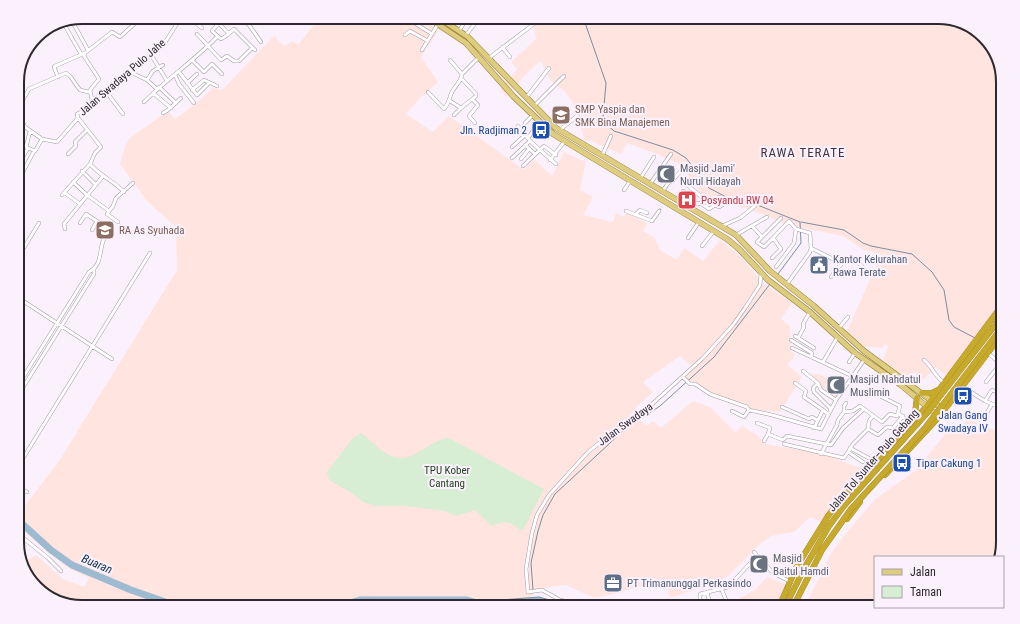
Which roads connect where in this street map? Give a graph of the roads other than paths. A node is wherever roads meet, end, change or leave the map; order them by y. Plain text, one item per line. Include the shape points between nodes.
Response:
1 (74, 24) edge
2 (133, 24) edge
3 (177, 24) edge
4 (197, 24) edge
5 (218, 24) joint
6 (248, 24) edge
7 (416, 24) edge
8 (438, 24) joint
9 (448, 24) edge
10 (464, 24) edge
11 (475, 24) edge
12 (533, 24) edge
13 (65, 26) edge
14 (202, 28) dead end
15 (459, 31) junction
16 (228, 33) junction
17 (197, 34) dead end
18 (432, 34) junction
19 (405, 35) dead end
20 (466, 35) junction
21 (218, 36) junction
22 (428, 41) junction
23 (261, 42) dead end
24 (209, 46) junction
25 (502, 47) junction
26 (88, 50) junction
27 (422, 50) dead end
28 (150, 53) junction
29 (83, 54) junction
30 (479, 57) junction
31 (510, 57) dead end
32 (489, 58) junction
33 (450, 60) dead end
34 (193, 61) junction
35 (163, 65) dead end
36 (158, 67) junction
37 (549, 68) dead end
38 (130, 72) junction
39 (179, 72) junction
40 (197, 74) dead end
41 (222, 74) dead end
42 (462, 74) junction
43 (175, 76) junction
44 (564, 76) dead end
45 (58, 77) junction
46 (462, 79) junction
47 (147, 80) junction
48 (167, 82) junction
49 (187, 83) junction
50 (209, 83) junction
51 (217, 86) dead end
52 (158, 88) junction
53 (104, 90) junction
54 (192, 90) junction
55 (89, 92) junction
56 (428, 92) dead end
57 (153, 93) junction
58 (24, 98) edge
59 (181, 98) dead end
60 (526, 98) junction
61 (92, 100) junction
62 (473, 100) junction
63 (450, 101) junction
64 (144, 102) dead end
65 (176, 103) junction
66 (194, 103) dead end
67 (534, 106) junction
68 (171, 108) junction
69 (461, 108) junction
70 (162, 113) dead end
71 (123, 114) dead end
72 (454, 115) dead end
73 (533, 115) junction
74 (578, 115) dead end
75 (78, 118) junction
76 (539, 122) junction
77 (475, 123) dead end
78 (525, 123) dead end
79 (24, 126) edge
80 (518, 126) dead end
81 (560, 130) junction
82 (86, 131) junction
83 (30, 132) junction
84 (611, 136) dead end
85 (527, 138) junction
86 (42, 139) junction
87 (564, 142) junction
88 (525, 145) junction
89 (512, 147) dead end
90 (28, 148) junction
91 (529, 149) junction
92 (34, 151) junction
93 (540, 151) junction
94 (68, 154) dead end
95 (535, 154) junction
96 (671, 154) dead end
97 (24, 155) edge
98 (556, 155) junction
99 (602, 156) junction
100 (654, 157) dead end
101 (512, 158) dead end
102 (521, 159) dead end
103 (550, 160) junction
104 (90, 164) junction
105 (556, 164) dead end
106 (686, 165) dead end
107 (523, 166) dead end
108 (24, 170) edge
109 (82, 171) junction
110 (103, 176) junction
111 (640, 179) junction
112 (682, 180) dead end
113 (630, 181) junction
114 (73, 182) junction
115 (95, 184) junction
116 (133, 184) dead end
117 (650, 184) junction
118 (624, 190) dead end
119 (683, 191) dead end
120 (124, 192) junction
121 (662, 192) junction
122 (65, 193) junction
123 (62, 195) dead end
124 (87, 195) junction
125 (688, 195) junction
126 (720, 197) dead end
127 (666, 202) junction
128 (682, 203) junction
129 (80, 204) junction
130 (702, 204) junction
131 (724, 204) dead end
132 (754, 206) dead end
133 (662, 207) tunnel mouth
134 (706, 207) junction
135 (109, 211) junction
136 (626, 211) dead end
137 (659, 211) tunnel mouth
138 (695, 211) junction
139 (646, 213) dead end
140 (636, 214) junction
141 (767, 217) dead end
142 (780, 218) dead end
143 (97, 221) junction
144 (118, 222) dead end
145 (699, 222) junction
146 (39, 223) dead end
147 (80, 223) dead end
148 (722, 226) junction
149 (752, 226) junction
150 (64, 229) dead end
151 (797, 229) junction
152 (92, 230) dead end
153 (714, 231) junction
154 (736, 236) junction
155 (762, 237) junction
156 (688, 238) dead end
157 (773, 238) junction
158 (702, 246) dead end
159 (24, 248) edge
160 (811, 248) junction
161 (150, 253) dead end
162 (772, 258) dead end
163 (841, 263) junction
164 (862, 266) dead end
165 (776, 267) dead end
166 (766, 268) junction
167 (94, 269) junction
168 (761, 274) junction
169 (832, 277) dead end
170 (786, 283) junction
171 (24, 302) edge
172 (69, 304) junction
173 (74, 307) junction
174 (810, 312) junction
175 (996, 313) edge
176 (848, 317) dead end
177 (57, 324) junction
178 (996, 324) edge
179 (61, 326) junction
180 (839, 328) junction
181 (985, 328) junction
182 (996, 334) edge
183 (996, 335) edge
184 (837, 338) junction
185 (791, 340) dead end
186 (996, 343) edge
187 (92, 346) junction
188 (792, 348) dead end
189 (814, 348) dead end
190 (989, 352) junction
191 (855, 353) junction
192 (38, 354) junction
193 (42, 356) junction
194 (811, 358) junction
195 (112, 359) dead end
196 (864, 360) junction
197 (924, 360) dead end
198 (996, 360) edge
199 (823, 362) junction
200 (849, 362) dead end
201 (803, 371) dead end
202 (996, 371) edge
203 (25, 374) edge
204 (897, 374) junction
205 (852, 376) junction
206 (683, 377) junction
207 (969, 378) junction
208 (892, 379) junction
209 (986, 382) dead end
210 (26, 383) joint
211 (795, 383) dead end
212 (818, 383) junction
213 (944, 384) junction
214 (24, 386) edge
215 (962, 387) junction
216 (996, 392) edge
217 (922, 393) junction
218 (878, 394) dead end
219 (917, 398) junction
220 (811, 400) junction
221 (836, 400) junction
222 (931, 401) junction
223 (985, 401) junction
224 (846, 403) dead end
225 (992, 404) junction
226 (808, 405) dead end
227 (996, 405) edge
228 (927, 406) junction
229 (782, 407) dead end
230 (831, 408) junction
231 (864, 409) junction
232 (749, 410) junction
233 (823, 410) junction
234 (943, 410) junction
235 (732, 411) dead end
236 (844, 412) junction
237 (898, 413) junction
238 (828, 414) junction
239 (873, 416) junction
240 (903, 416) junction
241 (938, 416) junction
242 (817, 420) junction
243 (912, 422) junction
244 (757, 423) dead end
245 (981, 423) dead end
246 (814, 428) junction
247 (868, 429) junction
248 (768, 434) junction
249 (764, 441) dead end
250 (784, 444) dead end
251 (826, 444) junction
252 (850, 448) junction
253 (848, 452) junction
254 (821, 454) junction
255 (24, 457) edge
256 (863, 462) dead end
257 (876, 462) junction
258 (24, 490) edge
259 (27, 492) dead end
260 (820, 529) junction
261 (833, 538) junction
262 (24, 539) edge
263 (754, 552) dead end
264 (758, 556) junction
265 (61, 571) dead end
266 (792, 582) junction
267 (721, 588) junction
268 (707, 592) junction
269 (560, 600) edge
270 (699, 600) edge
271 (709, 600) edge
272 (726, 600) dead end
273 (783, 600) edge
274 (788, 600) edge
275 (797, 600) edge
276 (798, 600) edge

1 - 26 street
2 - 26 street via 120,37 112,32
3 - 28 street, Jalan Swadaya Pulo Jahe via 164,44
4 - 14 street
5 - 16 street
5 - 21 street via 212,30
6 - 23 street
7 - 18 street
8 - 18 street
8 - 30 main road via 459,38
9 - 15 main road
10 - 15 street
11 - 20 street
12 - 25 street
13 - 29 street
15 - 20 main road
16 - 21 street via 222,39
16 - 24 street via 234,29 253,49 239,61 234,61 227,56 221,60
17 - 24 street
18 - 22 street
19 - 22 street via 410,32
20 - 32 main road
21 - 24 street
22 - 27 street
24 - 34 street
25 - 31 street
25 - 32 street
26 - 29 street
28 - 36 street
28 - 38 street, Jalan Swadaya Pulo Jahe
29 - 45 street via 55,66
29 - 55 street via 99,79
30 - 42 street
30 - 73 main road
32 - 60 main road
33 - 42 street
34 - 39 street
34 - 41 street via 204,72 212,64
35 - 36 street
36 - 47 street
36 - 48 street
37 - 60 street
38 - 47 street
38 - 53 street, Jalan Swadaya Pulo Jahe
39 - 43 street
39 - 49 street
40 - 49 street
42 - 46 street
43 - 48 street
43 - 66 street
44 - 67 street
45 - 55 street via 66,73 80,90
45 - 58 street via 31,88
46 - 62 street via 476,94
46 - 63 street via 451,93
47 - 52 street
48 - 52 street
49 - 54 street
50 - 51 street
50 - 54 street via 204,80
50 - 54 street via 196,95
52 - 57 street
52 - 65 street
53 - 61 street, Jalan Swadaya Pulo Jahe
53 - 71 street
55 - 61 street
56 - 63 street via 443,109
57 - 64 street
57 - 68 street
59 - 65 street
60 - 67 main road
61 - 75 street, Jalan Swadaya Pulo Jahe via 77,114
62 - 69 street
62 - 77 street via 478,105 469,116
63 - 69 street
65 - 68 street
67 - 81 main road
68 - 70 street
69 - 72 street
73 - 76 main road
73 - 78 street
74 - 81 street
75 - 82 street, Jalan Swadaya Pulo Jahe
75 - 86 street, Jalan Swadaya Pulo Jahe via 57,142
76 - 85 street
76 - 87 main road
79 - 83 street
80 - 85 street
81 - 99 main road
82 - 94 street
82 - 104 street, Jalan Swadaya Pulo Jahe via 101,147
83 - 86 street
83 - 90 street via 26,146
84 - 99 street
85 - 88 street
85 - 89 street
85 - 93 street
86 - 92 street
87 - 98 street
87 - 113 main road
88 - 91 street
88 - 101 street
90 - 92 street
90 - 97 street
91 - 95 street
91 - 102 street
92 - 108 street
93 - 95 street
93 - 98 street via 544,146
93 - 103 street
95 - 107 street
96 - 117 street
98 - 103 street
99 - 111 main road
100 - 111 street
103 - 105 street
104 - 109 street
104 - 110 street
106 - 121 street
109 - 114 street
109 - 115 street
110 - 115 street
110 - 120 street via 117,184
111 - 117 main road
112 - 130 street via 703,198
113 - 118 street
113 - 127 main road via 641,190
114 - 122 street
114 - 124 street
115 - 124 street
116 - 120 street
117 - 121 main road
119 - 125 street
120 - 135 street via 116,198
121 - 128 main road
122 - 123 street
122 - 129 street
124 - 129 street
124 - 135 street
125 - 128 street
125 - 130 street via 695,203
126 - 134 street via 717,201 712,200
127 - 133 street
127 - 145 main road
128 - 138 main road
129 - 150 street via 64,224
130 - 134 street
130 - 138 street
131 - 134 street via 719,207 715,205 710,209
132 - 148 street via 740,218
135 - 144 street via 106,215
136 - 140 street
137 - 140 street via 652,221
138 - 148 main road
139 - 140 street via 640,210
141 - 149 street
142 - 155 street
143 - 147 street via 86,214
143 - 152 street
143 - 167 street via 109,229 103,241 99,262
145 - 153 main road
145 - 156 street
146 - 159 street
148 - 154 main road
149 - 154 street
149 - 155 street
151 - 157 street via 789,221
151 - 160 street via 811,234
151 - 165 street via 794,243
153 - 158 street
153 - 168 main road via 739,248
154 - 166 main road
155 - 157 street via 757,242 764,247
157 - 162 street via 781,249
160 - 163 street
160 - 170 street
161 - 187 street
163 - 164 street via 850,257
163 - 169 street
166 - 168 main road
166 - 170 main road
167 - 172 street via 89,272
167 - 173 street via 94,274
168 - 174 main road
168 - 206 street, Jalan Swadaya via 760,286 733,325
170 - 180 main road
171 - 177 street
172 - 173 street
172 - 177 street
173 - 179 street
174 - 184 main road
174 - 189 street via 797,337
175 - 181 highway
176 - 180 street
177 - 179 street
177 - 192 street
178 - 274 highway, Jalan Tol Sunter–Pulo Gebang, bridge via 927,413 838,514 805,567
179 - 187 street
179 - 193 street
180 - 204 main road via 868,354
181 - 182 street
181 - 213 highway
183 - 275 highway, Jalan Tol Sunter–Pulo Gebang, bridge via 928,424 843,519 822,550
184 - 191 main road
184 - 199 street
185 - 194 street via 812,353
186 - 190 highway
187 - 195 street
187 - 255 street
188 - 194 street
190 - 198 street
190 - 207 highway
191 - 196 main road
191 - 200 street
192 - 193 street
192 - 203 street
193 - 210 street
194 - 199 street
196 - 205 street
196 - 208 main road
197 - 213 street
199 - 205 street
201 - 212 street
202 - 209 street
204 - 208 main road
204 - 217 main road
205 - 221 street
206 - 232 street via 690,384 695,384 710,394 747,407
206 - 269 street, Jalan Swadaya via 640,415 614,431 588,452 556,485 544,502 532,533 526,569 530,592 542,590
207 - 215 highway
207 - 234 highway
208 - 219 main road
210 - 214 street
211 - 220 street via 806,391 804,397
212 - 221 street via 821,390
212 - 230 street via 812,389
213 - 217 highway via 932,393
213 - 222 highway
215 - 223 street
215 - 234 highway
216 - 223 street via 992,390
217 - 222 main road
218 - 237 street via 900,406
219 - 228 main road
219 - 243 highway
220 - 226 street
220 - 233 street
221 - 230 street
222 - 228 highway
222 - 234 main road
223 - 225 street
224 - 236 street
225 - 227 street
225 - 245 street
228 - 241 main road
228 - 243 highway
229 - 242 street
230 - 238 street
231 - 236 street via 860,406
231 - 239 street
231 - 251 street via 843,428 832,445
232 - 235 street via 744,417
232 - 246 street via 772,414
233 - 238 street
233 - 242 street
234 - 241 highway
236 - 251 street
237 - 239 street via 896,416 890,414 882,422
237 - 240 street
238 - 246 street via 821,429
239 - 247 street
240 - 243 street
240 - 247 street via 893,428 886,427 878,435
241 - 261 highway via 866,496
242 - 246 street
243 - 257 highway
244 - 248 street via 769,427
247 - 252 street
248 - 249 street
248 - 251 street via 783,440 787,436
250 - 254 street
251 - 254 street
252 - 253 street
252 - 257 street
253 - 254 street via 844,458
253 - 256 street
257 - 260 highway via 842,498
258 - 259 street
260 - 261 highway, bridge
260 - 266 highway via 808,547
261 - 276 highway, bridge
262 - 265 street
263 - 264 street
264 - 266 street via 773,573
264 - 267 street via 728,587
266 - 273 highway
267 - 268 street
267 - 272 street
268 - 270 street via 699,595
268 - 271 street

